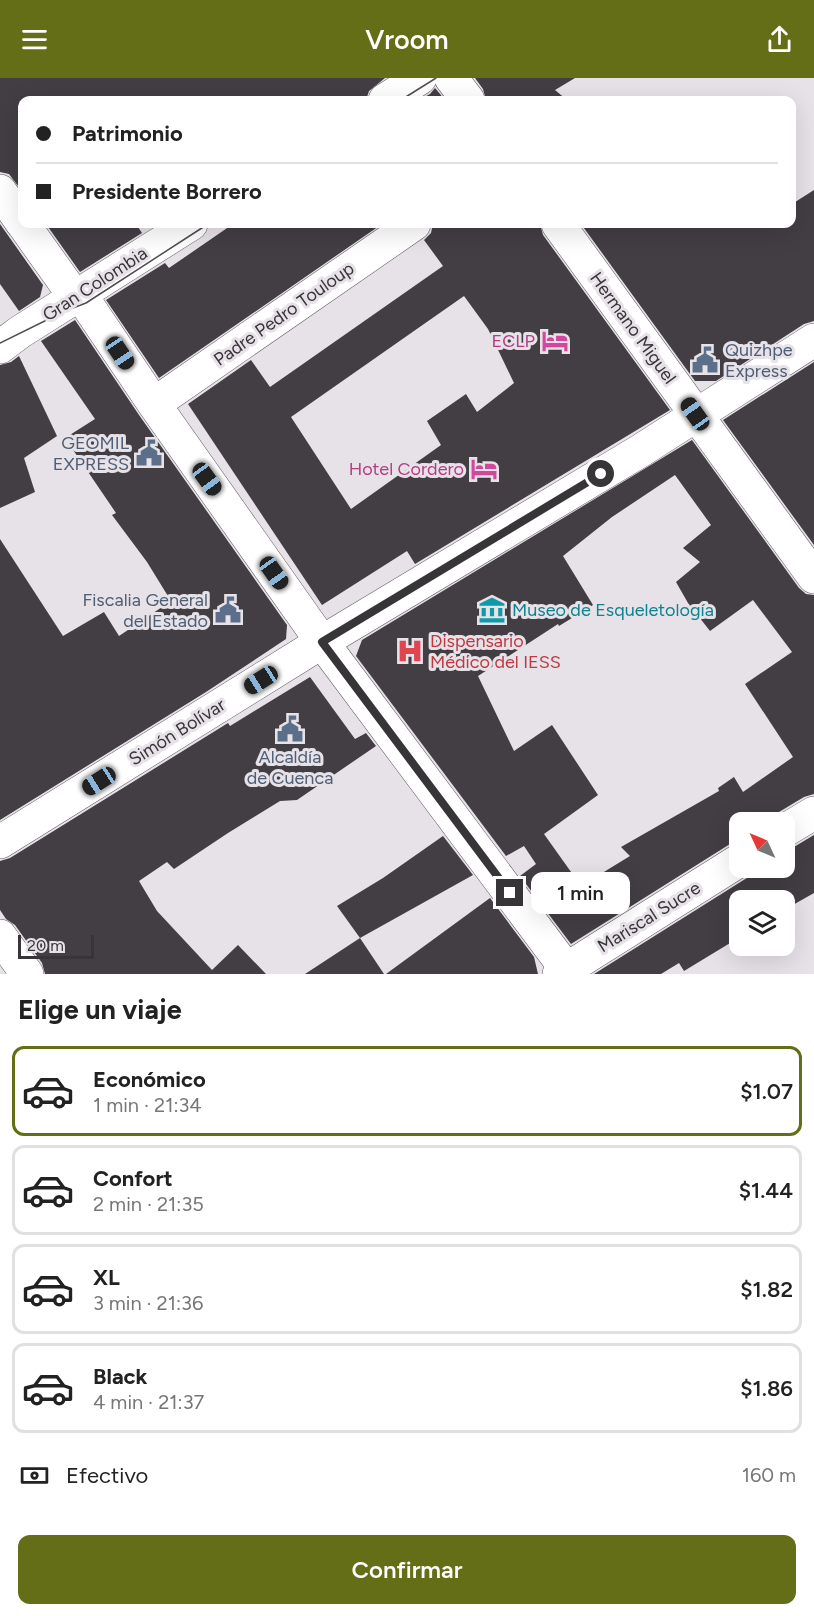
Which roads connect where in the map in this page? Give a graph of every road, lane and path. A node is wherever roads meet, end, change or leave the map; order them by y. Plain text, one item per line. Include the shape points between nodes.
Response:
1 (420, 78) edge
2 (451, 78) edge
3 (391, 96) edge
4 (465, 96) edge
5 (0, 191) edge
6 (18, 216) edge
7 (27, 228) edge
8 (184, 228) edge
9 (408, 228) edge
10 (561, 228) edge
11 (75, 297) junction
12 (814, 340) edge
13 (0, 347) edge
14 (154, 404) junction
15 (695, 414) junction
16 (814, 578) edge
17 (322, 642) junction
18 (814, 813) edge
19 (795, 824) edge
20 (0, 842) edge
21 (729, 867) edge
22 (0, 936) edge
23 (565, 972) edge
24 (27, 974) edge

1 - 3 street
2 - 4 street
5 - 6 street
7 - 11 street
8 - 11 street, Gran Colombia
9 - 14 street, Padre Pedro Touloup
10 - 15 street, Hermano Miguel
11 - 13 street, Gran Colombia
11 - 14 street via 86,303
12 - 15 street, Simón Bolívar
14 - 17 street
15 - 16 street, Hermano Miguel
15 - 17 street, Simón Bolívar
17 - 20 street, Simón Bolívar
17 - 23 street
18 - 19 street
21 - 23 street, Mariscal Sucre
22 - 24 street

